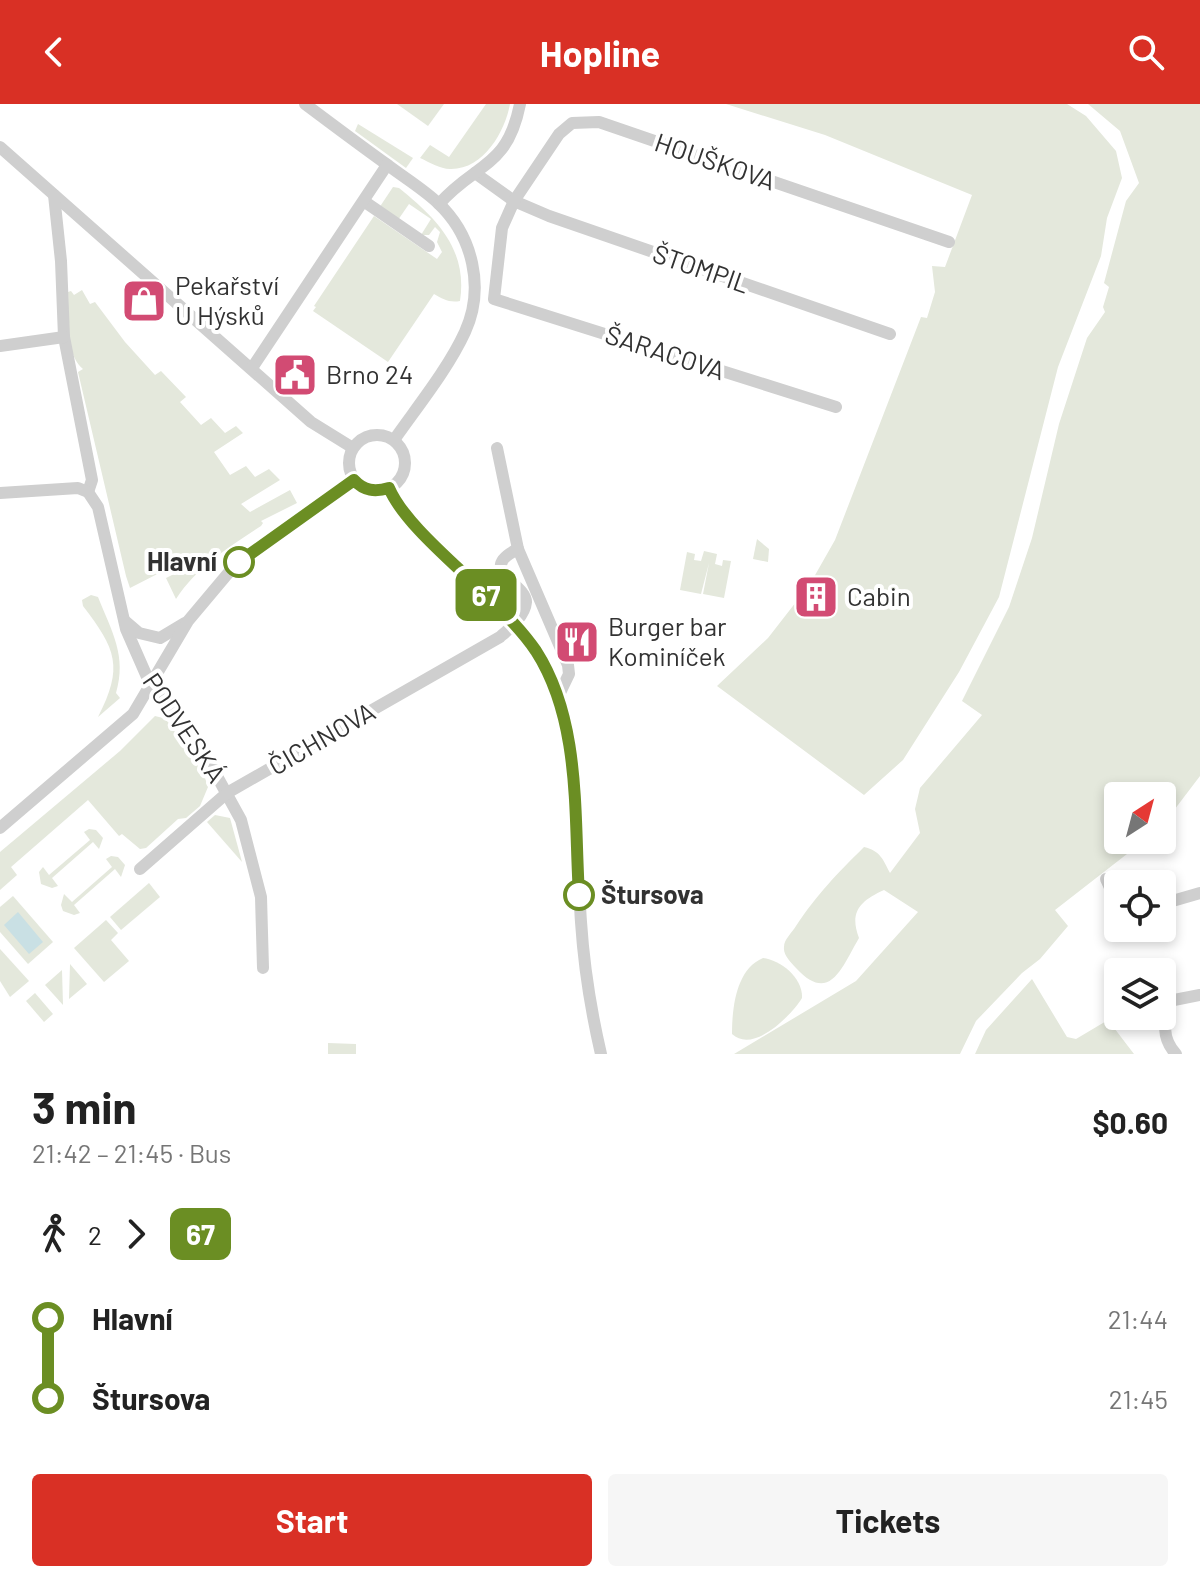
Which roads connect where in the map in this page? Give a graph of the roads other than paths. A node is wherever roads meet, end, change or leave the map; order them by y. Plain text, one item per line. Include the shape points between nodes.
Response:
1 (305, 104) edge
2 (520, 104) edge
3 (0, 147) edge
4 (387, 165) junction
5 (475, 173) junction
6 (54, 195) junction
7 (514, 201) junction
8 (365, 202) junction
9 (439, 204) junction
10 (949, 242) dead end
11 (429, 246) dead end
12 (494, 299) joint
13 (890, 334) dead end
14 (64, 337) junction
15 (0, 346) edge
16 (252, 368) junction
17 (836, 407) dead end
18 (394, 440) junction
19 (353, 448) junction
20 (497, 448) dead end
21 (354, 480) junction
22 (389, 488) junction
23 (88, 492) junction
24 (0, 493) edge
25 (518, 549) junction
26 (124, 621) junction
27 (188, 621) junction
28 (514, 624) junction
29 (151, 686) junction
30 (558, 697) junction
31 (227, 793) junction
32 (0, 828) edge
33 (140, 869) dead end
34 (1200, 893) edge
35 (1176, 900) edge
36 (263, 968) dead end
37 (1200, 995) edge
38 (1176, 1000) edge
39 (1164, 1030) edge
40 (601, 1054) edge
41 (1176, 1054) edge

1 - 4 street
2 - 5 street via 511,137
3 - 6 street
4 - 8 street
4 - 9 street
5 - 7 street, ŠTOMPIL
5 - 9 street via 456,184
6 - 14 street, PODVESKÁ
6 - 16 street
7 - 10 street, HOUŠKOVA via 559,134 572,123 599,122
7 - 12 street, HOUŠKOVA via 502,228
7 - 13 street, ŠTOMPIL
8 - 11 street
8 - 16 street
9 - 18 street via 464,237 474,274 472,308 457,347
12 - 17 street, ŠARACOVA
14 - 15 street
14 - 23 street, PODVESKÁ via 92,480
16 - 19 street via 311,422
18 - 19 street via 374,435
18 - 22 street via 403,453 404,470
19 - 21 street via 349,463
20 - 25 street
21 - 22 street via 369,490
21 - 27 street via 239,562
22 - 28 street via 406,515
23 - 24 street via 67,488
23 - 26 street, PODVESKÁ via 98,507
25 - 28 street via 501,565 525,597
25 - 30 street via 568,662 569,674
26 - 27 street via 139,633 160,638
26 - 29 street, PODVESKÁ
27 - 29 street
28 - 30 street via 535,650
28 - 31 street, ČICHNOVA via 500,637
29 - 31 street, PODVESKÁ
29 - 32 street via 133,714
30 - 40 street via 567,730 590,1006
31 - 33 street, ČICHNOVA
31 - 36 street, PODVESKÁ via 241,820 261,897
34 - 35 street
37 - 38 street
39 - 41 street

